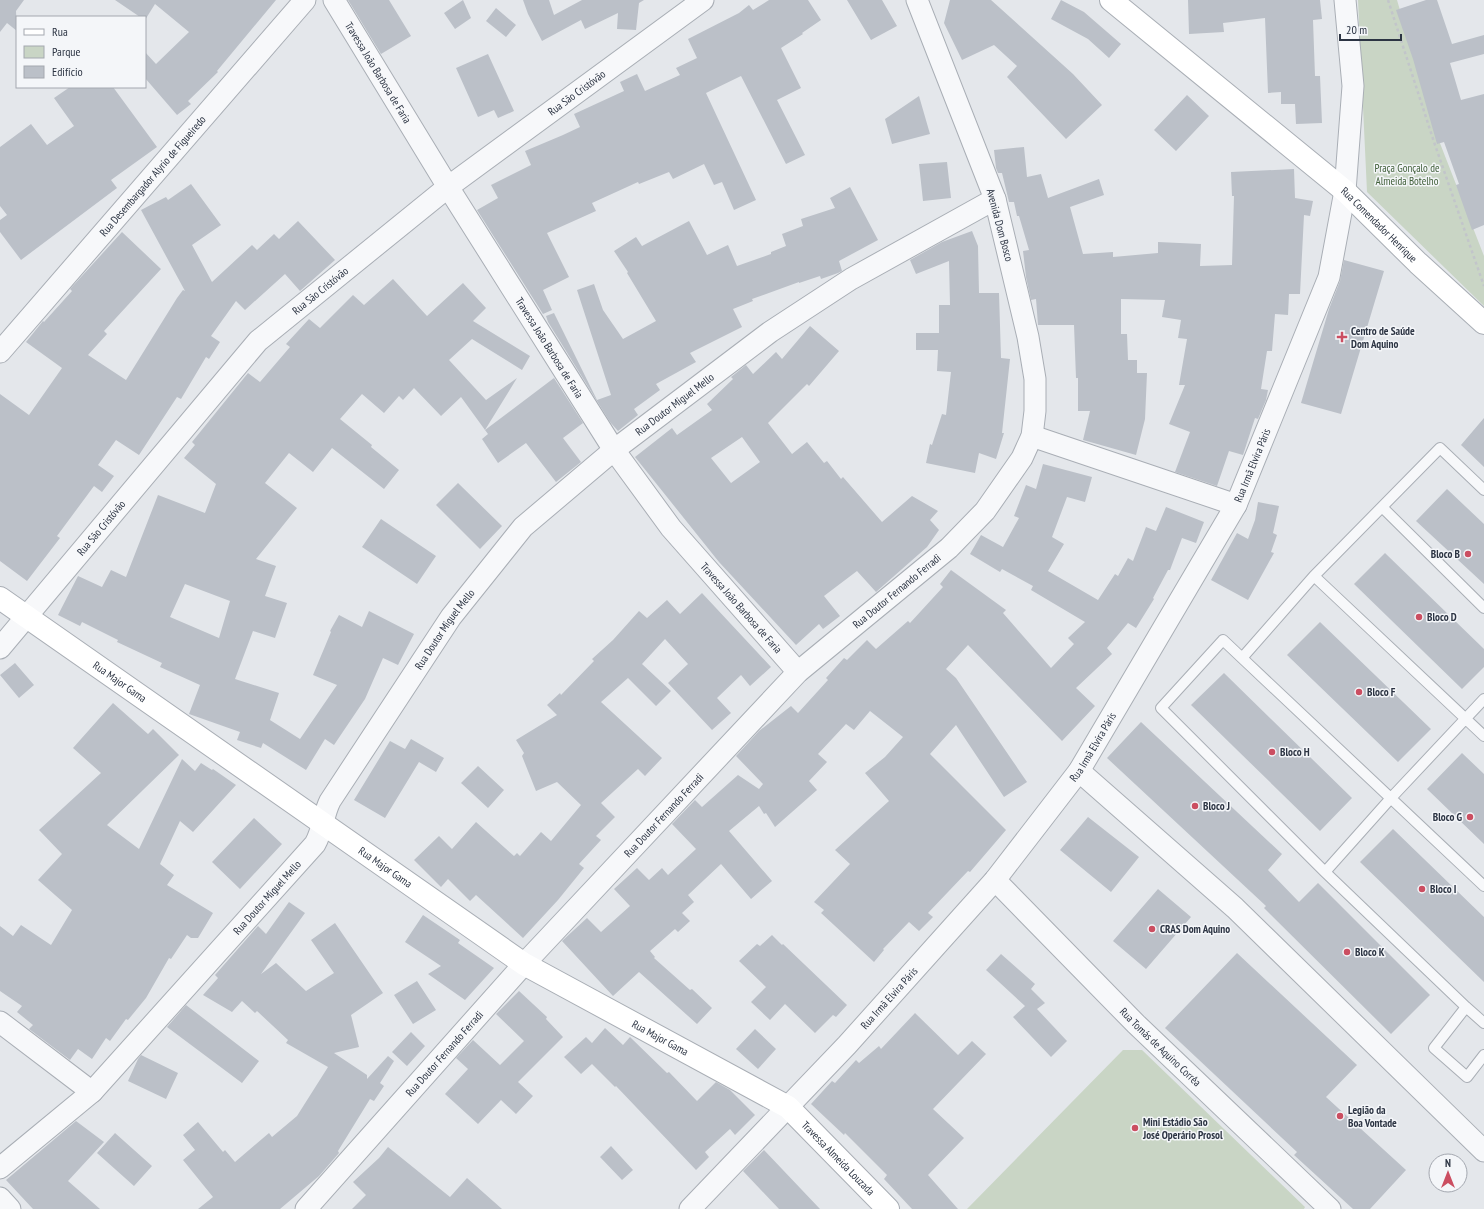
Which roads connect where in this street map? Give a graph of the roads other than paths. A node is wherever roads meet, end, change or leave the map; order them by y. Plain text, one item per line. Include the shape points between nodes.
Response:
1 (305, 0) edge
2 (334, 0) edge
3 (703, 0) edge
4 (916, 0) edge
5 (1111, 0) edge
6 (1345, 0) edge
7 (448, 187) junction
8 (1344, 191) junction
9 (995, 199) junction
10 (1484, 323) edge
11 (0, 352) edge
12 (1032, 436) junction
13 (614, 450) junction
14 (1484, 490) edge
15 (1236, 505) junction
16 (1382, 507) junction
17 (1314, 576) junction
18 (0, 598) edge
19 (1484, 608) edge
20 (26, 616) junction
21 (0, 648) edge
22 (1242, 658) junction
23 (798, 672) junction
24 (1484, 699) edge
25 (1466, 719) junction
26 (1484, 736) edge
27 (1079, 771) junction
28 (1391, 798) junction
29 (323, 824) junction
30 (1325, 872) junction
31 (995, 880) junction
32 (1484, 886) edge
33 (524, 964) junction
34 (1466, 1007) junction
35 (0, 1022) edge
36 (1484, 1022) edge
37 (1484, 1055) edge
38 (92, 1092) junction
39 (788, 1107) junction
40 (1484, 1151) edge
41 (0, 1168) edge
42 (0, 1198) edge
43 (10, 1209) edge
44 (306, 1209) edge
45 (690, 1209) edge
46 (888, 1209) edge
47 (1330, 1209) edge

1 - 11 street, Rua Desembargador Alyrio de Figueiredo
2 - 7 street, Travessa João Barbosa de Faria
3 - 7 street, Rua São Cristóvão
4 - 9 street, Avenida Dom Bosco
5 - 8 street
6 - 8 street, Rua Comendador Henrique via 1353,86
7 - 13 street, Travessa João Barbosa de Faria
7 - 20 street, Rua São Cristóvão via 258,342
8 - 10 street, Rua Comendador Henrique
8 - 15 street, Rua Irmã Elvira Páris via 1329,277
9 - 12 street, Avenida Dom Bosco via 1028,337 1034,379
9 - 13 street, Rua Doutor Miguel Mello via 851,279 776,328
12 - 15 street
12 - 23 street, Rua Doutor Fernando Ferradi via 1022,458 1003,486 984,511 949,548
13 - 23 street, Travessa João Barbosa de Faria via 671,528
13 - 29 street, Rua Doutor Miguel Mello via 523,527 451,617 330,801
14 - 16 lane via 1440,448
15 - 27 street, Rua Irmã Elvira Páris
16 - 17 lane
16 - 19 lane
17 - 22 lane
17 - 25 lane
18 - 20 street, Rua Major Gama
20 - 21 street, Rua São Cristóvão
20 - 29 street, Rua Major Gama
22 - 28 lane
22 - 30 lane via 1222,640 1161,708
23 - 33 street, Rua Doutor Fernando Ferradi
24 - 25 lane
25 - 26 lane
25 - 28 lane
27 - 31 street, Rua Irmã Elvira Páris
27 - 40 street via 1235,908
28 - 30 lane
28 - 32 lane
29 - 33 street, Rua Major Gama
29 - 38 street, Rua Doutor Miguel Mello via 315,844
30 - 34 lane
31 - 39 street, Rua Irmã Elvira Páris
31 - 47 street, Rua Tomás de Aquino Corrêa via 1136,1024
33 - 39 street, Rua Major Gama
33 - 44 street, Rua Doutor Fernando Ferradi
34 - 36 lane
34 - 37 lane via 1434,1048 1468,1077
35 - 38 street
38 - 41 street, Rua Doutor Miguel Mello
39 - 45 street, Rua Irmã Elvira Páris
39 - 46 street, Travessa Almeida Louzada
42 - 43 street

